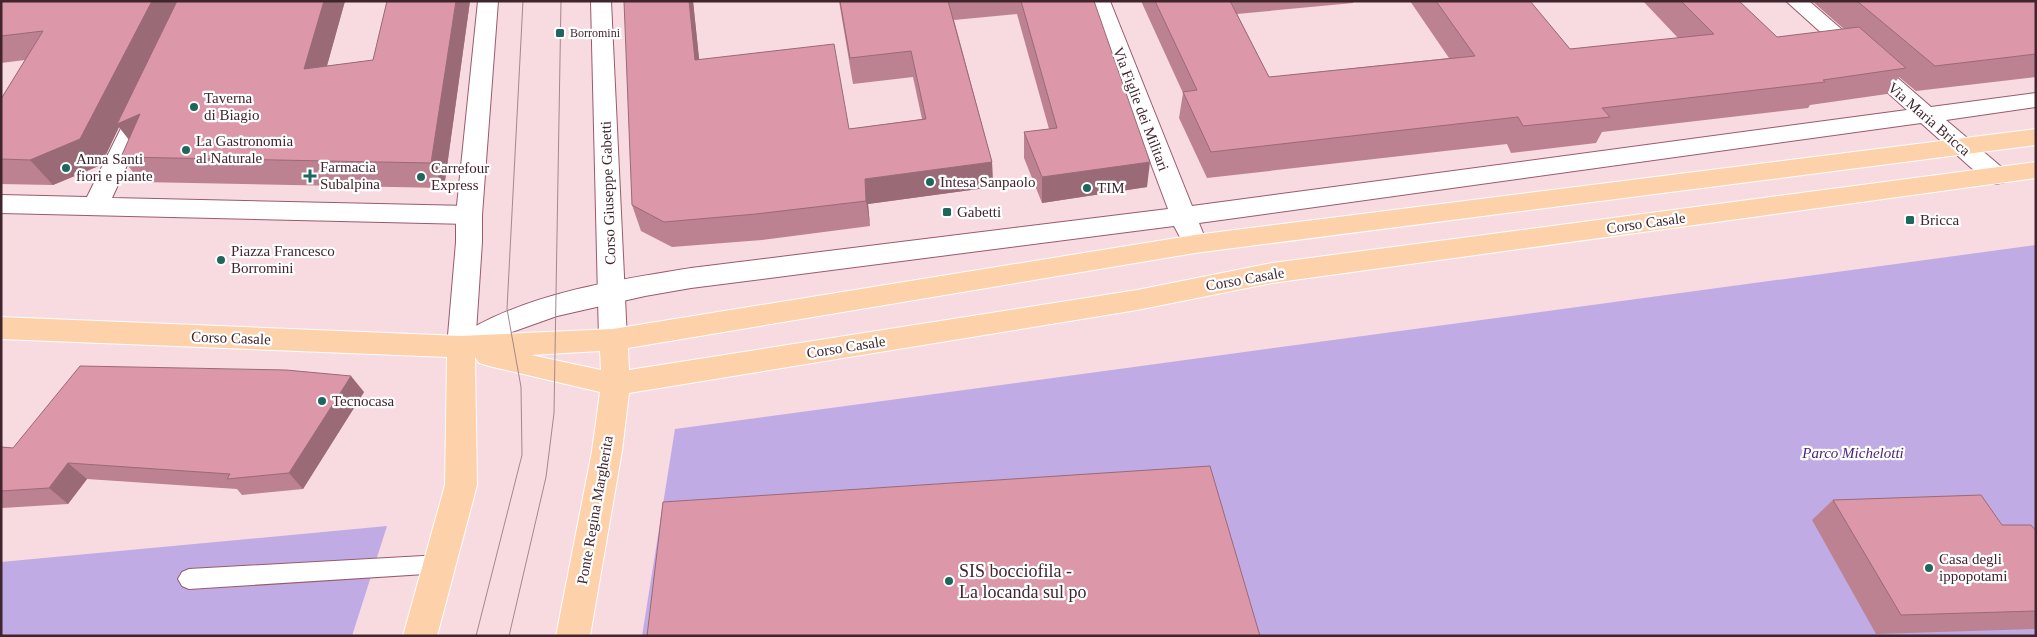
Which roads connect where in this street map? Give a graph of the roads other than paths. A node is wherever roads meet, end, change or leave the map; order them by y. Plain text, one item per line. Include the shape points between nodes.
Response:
1 (488, 1) edge
2 (601, 1) edge
3 (1100, 1) edge
4 (1796, 1) edge
5 (155, 81) edge
6 (2036, 100) edge
7 (1924, 115) junction
8 (2036, 137) edge
9 (1962, 147) junction
10 (2036, 170) edge
11 (1996, 176) junction
12 (1, 204) edge
13 (95, 207) junction
14 (469, 215) junction
15 (1182, 216) junction
16 (1195, 244) junction
17 (611, 291) junction
18 (1, 328) edge
19 (613, 340) junction
20 (461, 347) junction
21 (616, 384) junction
22 (441, 564) junction
23 (189, 579) dead end
24 (420, 636) edge
25 (573, 636) edge

1 - 14 street
2 - 17 street, Corso Giuseppe Gabetti
3 - 15 street, Via Figlie dei Militari
4 - 7 street, Via Maria Bricca
5 - 13 street
6 - 7 street
7 - 9 street, Via Maria Bricca
7 - 15 street
8 - 9 main road, Corso Casale
9 - 11 street, Via Maria Bricca
9 - 16 main road, Corso Casale
10 - 11 main road, Corso Casale
11 - 21 main road, Corso Casale via 1272,274 1137,300
12 - 13 street
13 - 14 street
14 - 20 street
15 - 16 street
15 - 17 street
16 - 19 main road, Corso Casale
17 - 19 street, Corso Giuseppe Gabetti
17 - 20 street via 508,322
18 - 20 main road, Corso Casale
19 - 20 main road, Corso Casale
19 - 21 main road, Corso Giuseppe Gabetti
20 - 21 main road, Corso Casale
20 - 22 main road via 461,486
21 - 25 main road, Ponte Regina Margherita
22 - 23 lane
22 - 24 main road

